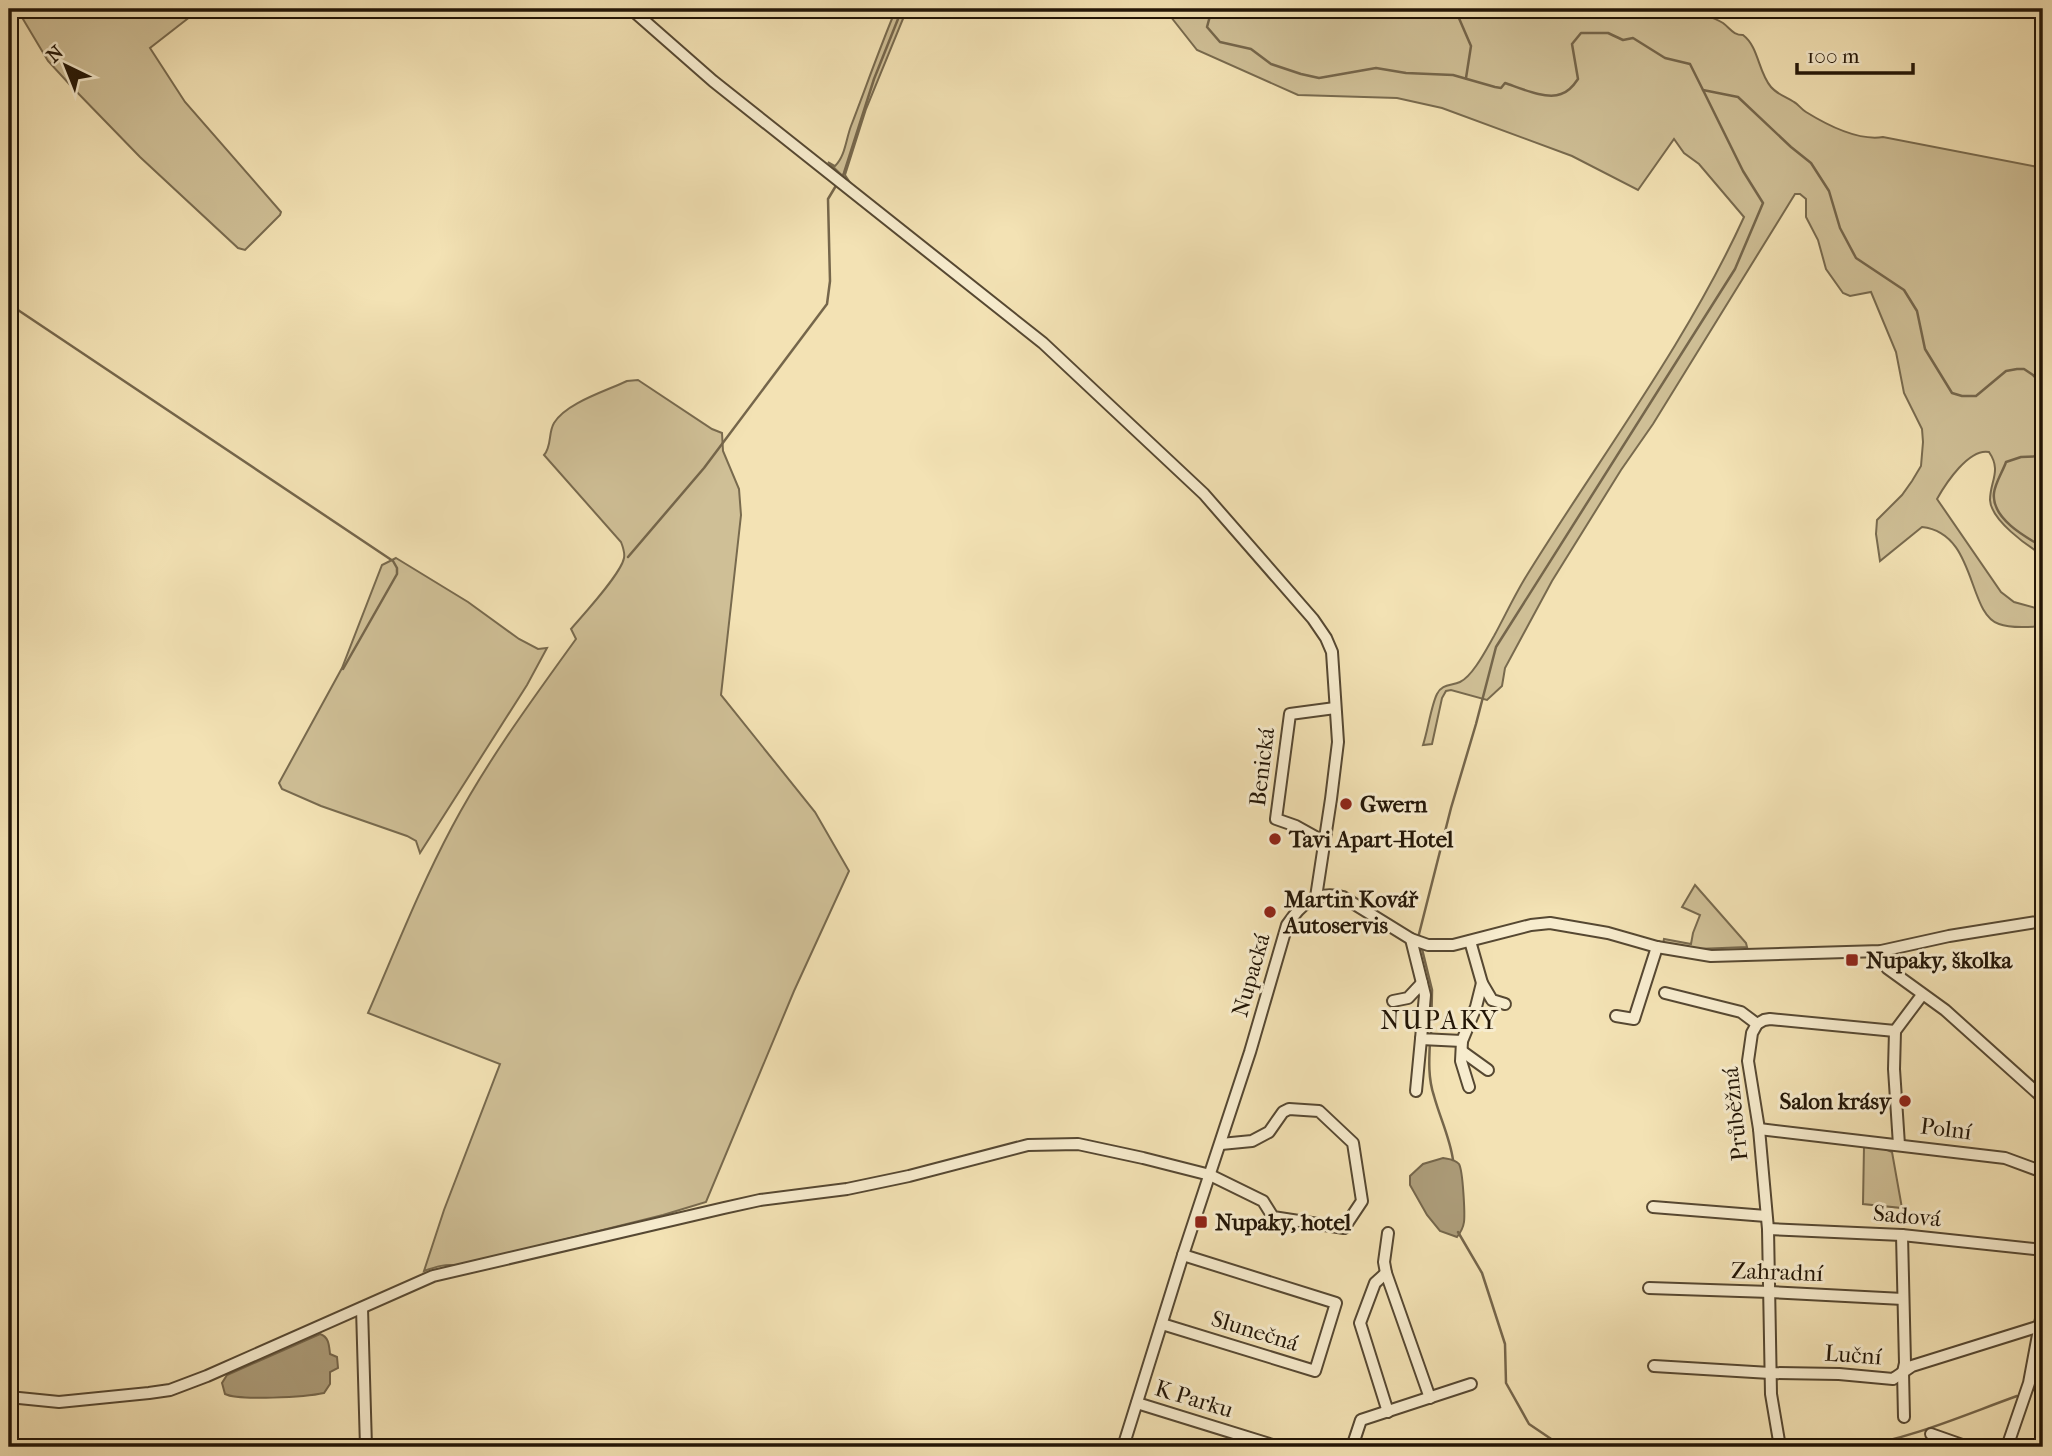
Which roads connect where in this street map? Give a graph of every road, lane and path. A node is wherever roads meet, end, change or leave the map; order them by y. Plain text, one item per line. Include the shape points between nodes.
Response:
1 (631, 9) edge
2 (1335, 708) junction
3 (1323, 841) junction
4 (1316, 897) junction
5 (2043, 921) edge
6 (1470, 941) junction
7 (1418, 942) junction
8 (1657, 947) junction
9 (1881, 951) junction
10 (1422, 983) junction
11 (1482, 983) junction
12 (1665, 993) dead end
13 (1922, 995) junction
14 (1393, 1001) dead end
15 (1505, 1004) dead end
16 (1616, 1017) dead end
17 (1757, 1024) junction
18 (1895, 1031) junction
19 (1427, 1039) junction
20 (1462, 1046) junction
21 (1488, 1070) dead end
22 (1469, 1087) dead end
23 (1416, 1091) dead end
24 (2043, 1098) edge
25 (1759, 1129) junction
26 (1221, 1144) junction
27 (1899, 1145) junction
28 (2043, 1172) edge
29 (1210, 1175) junction
30 (1653, 1207) dead end
31 (1766, 1216) junction
32 (1768, 1229) junction
33 (1388, 1233) dead end
34 (1902, 1235) junction
35 (2043, 1251) edge
36 (1183, 1255) junction
37 (1385, 1273) junction
38 (1649, 1288) dead end
39 (1770, 1292) junction
40 (1903, 1298) junction
41 (362, 1308) junction
42 (2043, 1308) edge
43 (1162, 1324) junction
44 (2040, 1326) junction
45 (1654, 1366) dead end
46 (1903, 1372) junction
47 (1770, 1373) junction
48 (1471, 1384) dead end
49 (9, 1397) edge
50 (1430, 1398) junction
51 (1137, 1404) junction
52 (1388, 1412) junction
53 (1903, 1417) dead end
54 (1931, 1434) dead end
55 (366, 1447) edge
56 (1123, 1447) edge
57 (1279, 1447) edge
58 (1352, 1447) edge
59 (1780, 1447) edge
60 (1968, 1447) edge
61 (2007, 1447) edge

1 - 2 street via 713,81 1043,343 1204,494 1326,638 1332,652
2 - 3 street via 1338,743
2 - 3 street, Benická via 1290,714 1276,819
3 - 4 street
4 - 7 street via 1343,897
4 - 26 street, Nupacká via 1299,908 1287,925
5 - 9 street
6 - 7 street via 1453,945
6 - 8 street via 1550,923
6 - 11 street
7 - 10 street
8 - 9 street via 1711,956
8 - 16 street via 1634,1019
9 - 13 street via 1886,968
10 - 14 street via 1408,998
10 - 19 street
11 - 15 street via 1492,1000
11 - 20 street
12 - 17 street via 1741,1012
13 - 18 street
13 - 24 street
17 - 18 street via 1770,1019
17 - 25 street, Průběžná via 1748,1061
18 - 27 street
19 - 20 street
19 - 23 street
20 - 21 street
20 - 22 street via 1461,1061
25 - 27 street, Polní
25 - 31 street, Průběžná
26 - 29 street, Nupacká
26 - 29 street via 1260,1137 1283,1111 1319,1111 1353,1143 1362,1201 1344,1228 1273,1217 1263,1201
27 - 28 street, Polní via 2005,1158
29 - 36 street, Nupacká
29 - 41 street via 1078,1144 1028,1145 909,1176 736,1205 446,1273
30 - 31 street
31 - 32 street, Průběžná
32 - 34 street, Sadová
32 - 39 street, Průběžná
33 - 37 street
34 - 35 street, Sadová
34 - 40 street
36 - 43 street, Nupacká
36 - 43 street, Slunečná via 1336,1303 1315,1371
37 - 50 street
37 - 52 street via 1375,1283 1360,1323
38 - 39 street, Zahradní
39 - 40 street, Zahradní
39 - 47 street, Průběžná
40 - 46 street
41 - 49 street via 170,1390 59,1402
41 - 55 street
42 - 44 street
43 - 51 street, Nupacká
44 - 46 street, Luční
44 - 61 street via 2029,1383
45 - 47 street, Luční
46 - 47 street, Luční via 1893,1379
46 - 53 street
47 - 59 street, Průběžná
48 - 50 street
50 - 52 street
51 - 56 street, Nupacká
51 - 57 street, K Parku
52 - 58 street via 1361,1420
54 - 60 street

